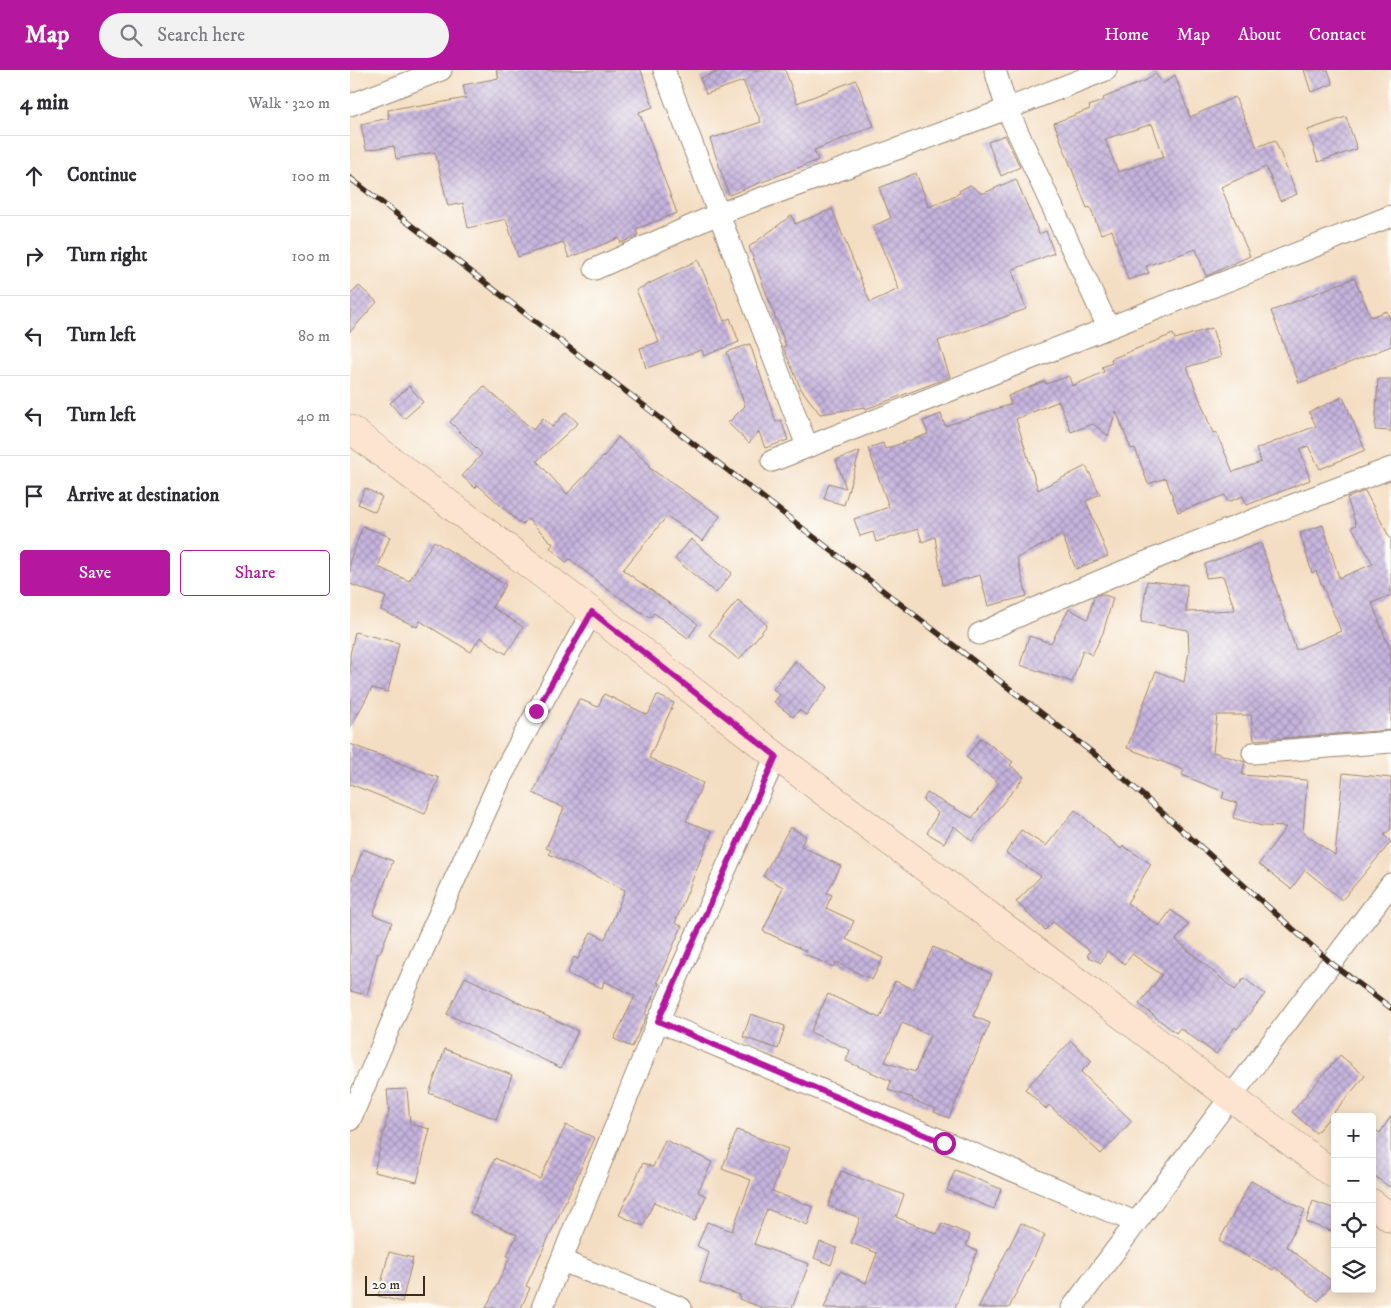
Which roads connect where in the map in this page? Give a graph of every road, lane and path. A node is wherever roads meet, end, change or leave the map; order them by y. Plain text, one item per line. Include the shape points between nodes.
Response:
1 (441, 70) edge
2 (664, 70) edge
3 (995, 70) edge
4 (1106, 70) edge
5 (350, 105) edge
6 (1007, 109) junction
7 (718, 214) junction
8 (1391, 216) edge
9 (595, 269) dead end
10 (1108, 327) junction
11 (350, 429) edge
12 (807, 446) junction
13 (772, 461) dead end
14 (1391, 468) edge
15 (592, 612) junction
16 (979, 634) dead end
17 (1391, 742) edge
18 (1253, 752) dead end
19 (776, 756) junction
20 (1391, 884) edge
21 (658, 1021) junction
22 (1230, 1095) junction
23 (350, 1120) edge
24 (1331, 1172) edge
25 (1376, 1206) edge
26 (1391, 1218) edge
27 (1135, 1222) junction
28 (562, 1261) junction
29 (542, 1308) edge
30 (681, 1308) edge
31 (1072, 1308) edge

1 - 5 street
2 - 7 street
3 - 6 street
4 - 6 street
6 - 7 street
6 - 10 street
7 - 9 street
7 - 12 street
8 - 10 street
10 - 12 street
11 - 15 street
12 - 13 street
14 - 16 street via 1214,534
15 - 19 street
15 - 23 street via 502,775
17 - 18 street
19 - 21 street
19 - 22 street
20 - 22 street
21 - 27 street
21 - 28 street
22 - 24 street
22 - 27 street
25 - 26 street
27 - 31 street
28 - 29 street
28 - 30 street

